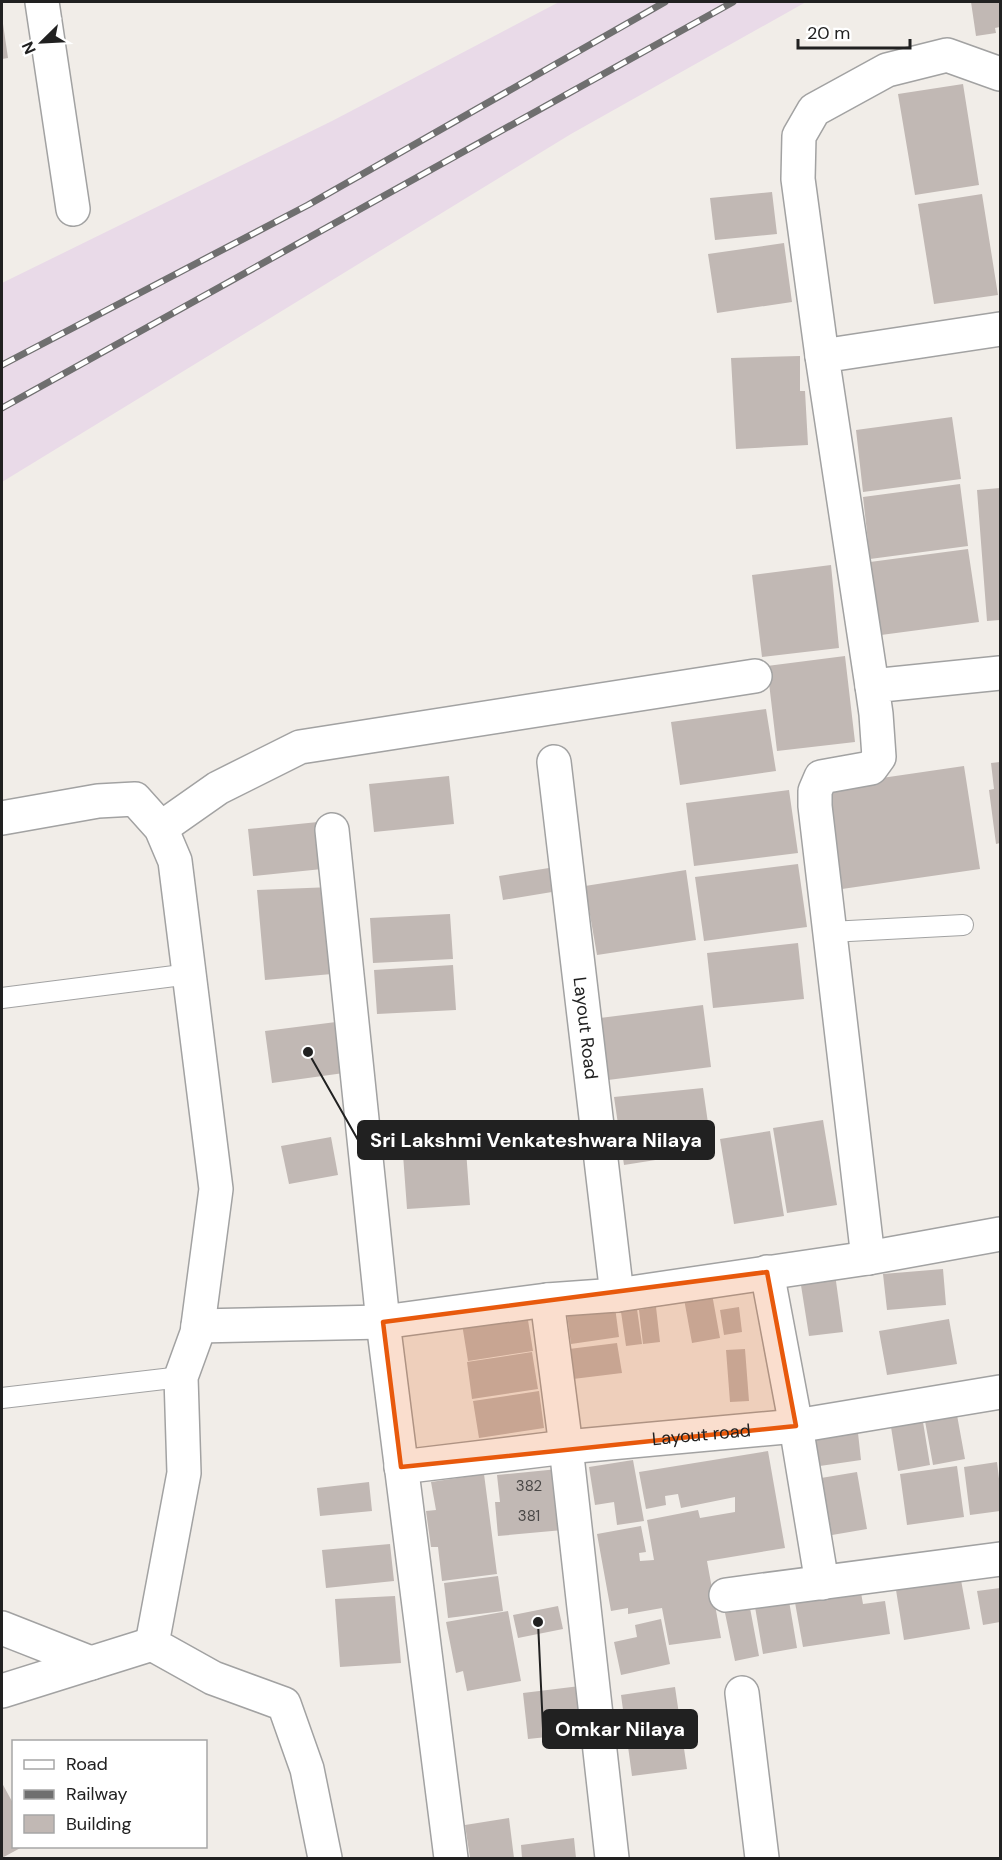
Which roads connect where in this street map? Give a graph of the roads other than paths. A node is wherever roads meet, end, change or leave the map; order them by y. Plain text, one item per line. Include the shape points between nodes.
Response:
1 (42, 2) edge
2 (1000, 74) edge
3 (72, 209) dead end
4 (1000, 328) edge
5 (822, 356) junction
6 (1000, 673) edge
7 (755, 676) dead end
8 (872, 687) junction
9 (554, 762) dead end
10 (2, 818) edge
11 (161, 828) junction
12 (332, 830) dead end
13 (963, 925) dead end
14 (830, 932) junction
15 (190, 974) junction
16 (2, 998) edge
17 (1000, 1234) edge
18 (868, 1258) junction
19 (767, 1272) junction
20 (617, 1295) junction
21 (547, 1299) junction
22 (383, 1322) junction
23 (198, 1326) junction
24 (181, 1377) junction
25 (1000, 1392) edge
26 (2, 1398) edge
27 (796, 1426) junction
28 (566, 1447) junction
29 (401, 1467) junction
30 (1000, 1559) edge
31 (822, 1583) junction
32 (726, 1595) dead end
33 (2, 1628) edge
34 (152, 1644) junction
35 (91, 1663) junction
36 (2, 1690) edge
37 (742, 1693) dead end
38 (325, 1858) edge
39 (451, 1858) edge
40 (612, 1858) edge
41 (762, 1858) edge

1 - 3 street
2 - 5 street via 947,55 887,70 814,110 799,136 798,179
4 - 5 street
5 - 8 street
6 - 8 street
7 - 11 street via 300,747 218,788
8 - 14 street via 879,757 871,768 821,777 815,791
9 - 20 street, Layout Road
10 - 11 street via 98,801 135,799
11 - 15 street via 175,861
12 - 22 street
13 - 14 lane
14 - 18 street
15 - 16 lane
15 - 23 street via 216,1189
17 - 18 street
18 - 19 street
19 - 20 street
19 - 27 street
20 - 21 street
21 - 22 street
21 - 28 street
22 - 23 street
22 - 29 street
23 - 24 street
24 - 26 lane
24 - 34 street via 184,1473
25 - 27 street, Layout road
27 - 28 street, Layout road
27 - 31 street
28 - 29 street, Layout road
28 - 40 street
29 - 39 street
30 - 31 street
31 - 32 street
33 - 35 street
34 - 35 street
34 - 38 street via 213,1678 284,1704 307,1769
35 - 36 street
37 - 41 street

